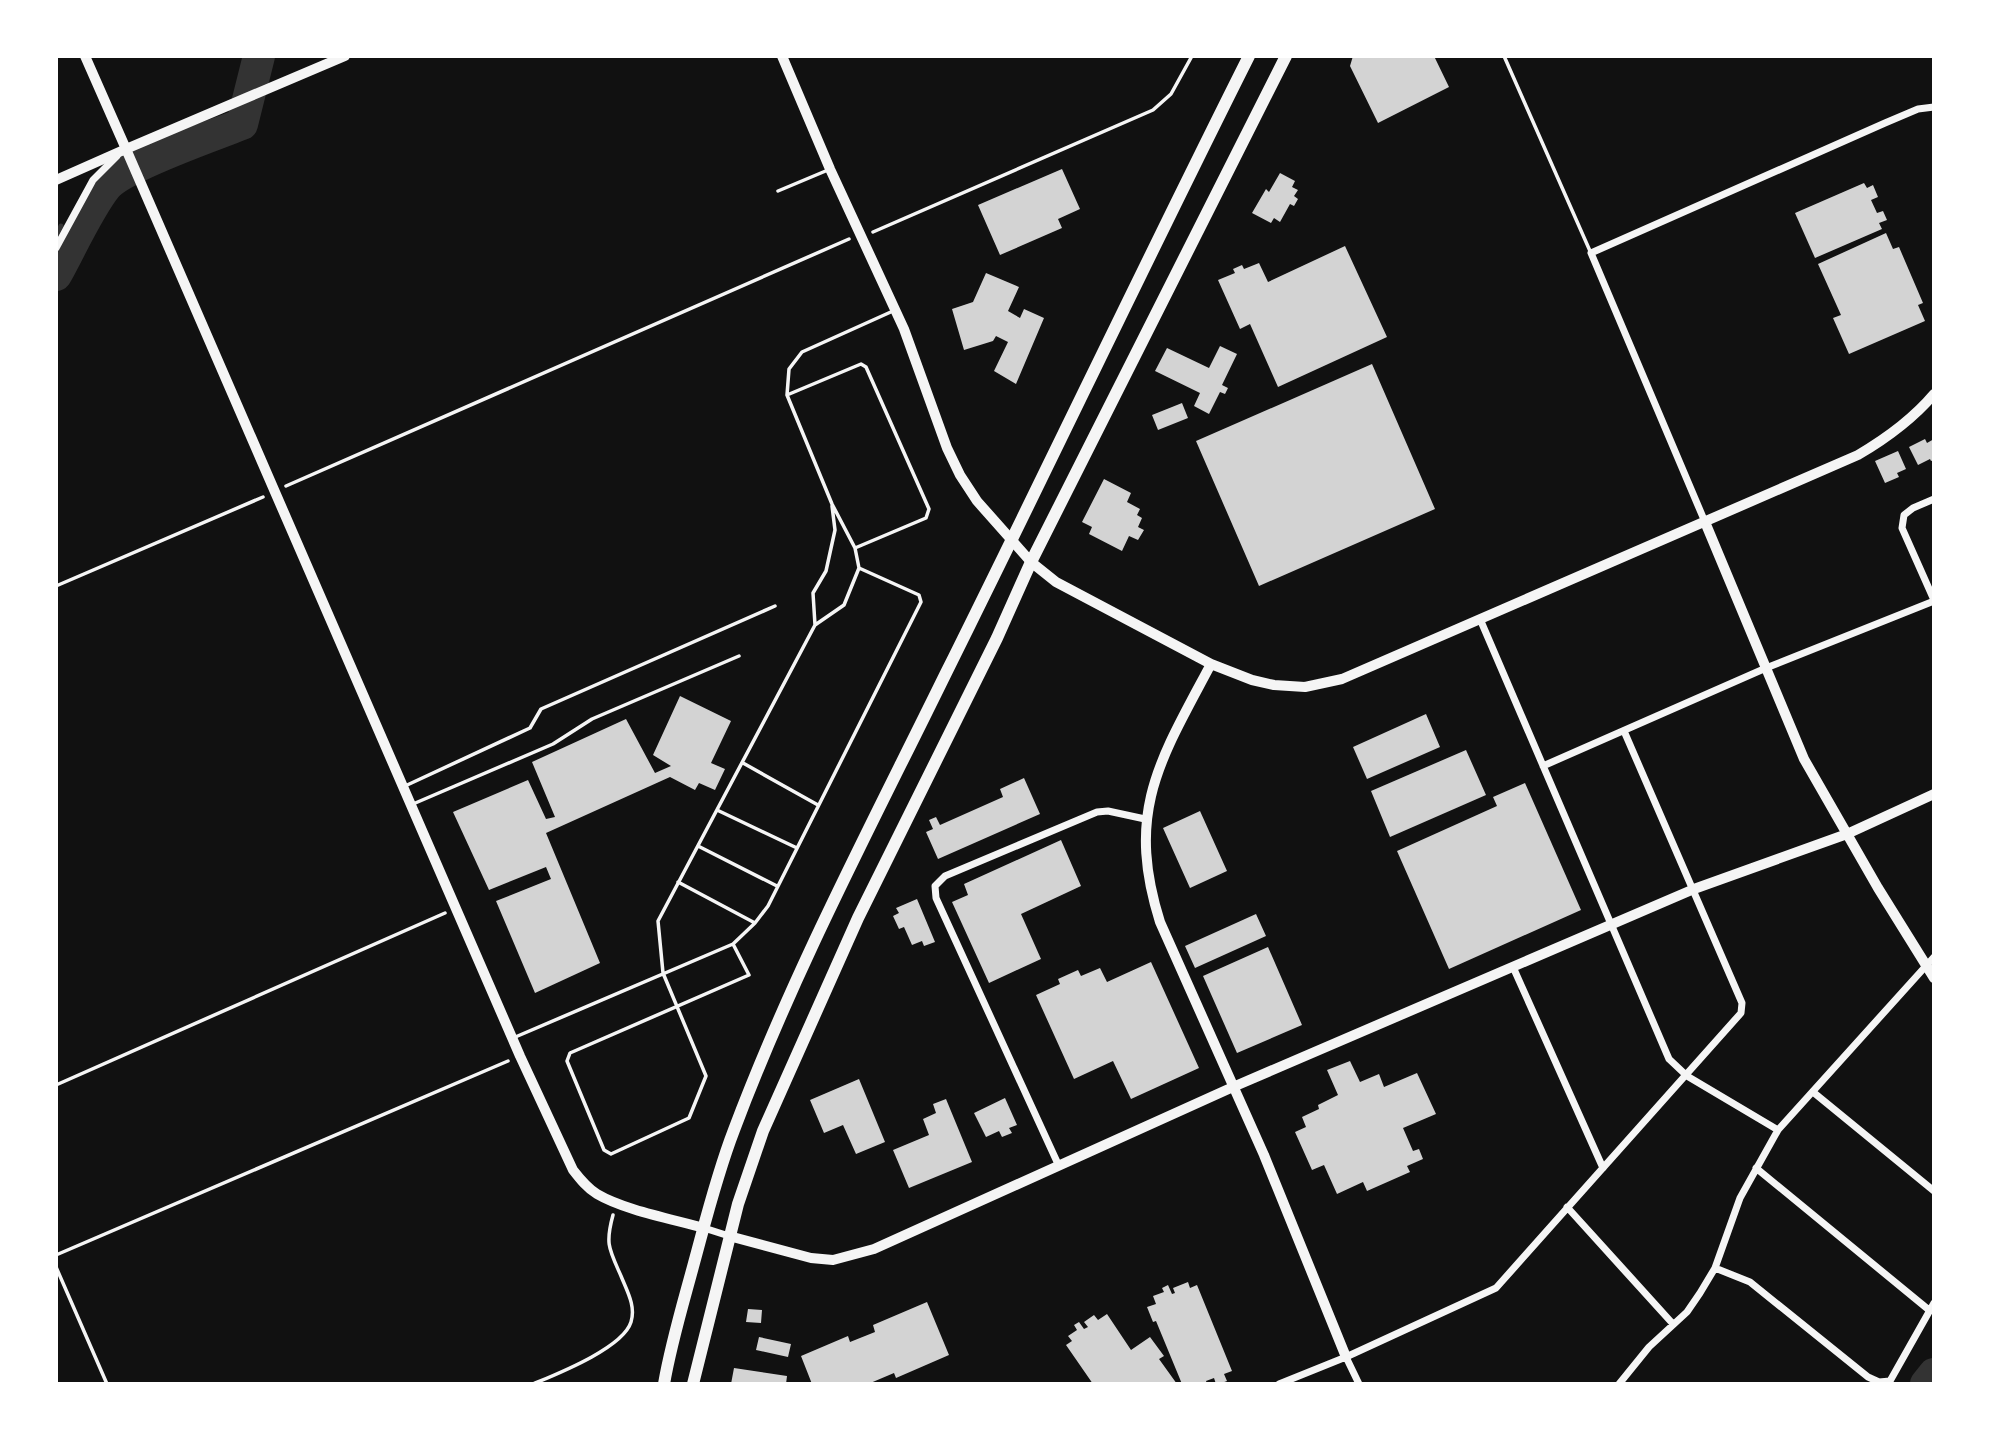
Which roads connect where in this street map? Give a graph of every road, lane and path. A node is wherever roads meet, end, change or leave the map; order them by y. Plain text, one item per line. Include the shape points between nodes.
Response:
1 (85, 56) edge
2 (345, 56) edge
3 (782, 56) edge
4 (1192, 56) edge
5 (1249, 56) edge
6 (1286, 56) edge
7 (1504, 56) edge
8 (1934, 107) edge
9 (126, 149) junction
10 (830, 169) junction
11 (56, 180) edge
12 (778, 191) dead end
13 (861, 234) junction
14 (56, 248) edge
15 (1591, 253) junction
16 (896, 310) junction
17 (1934, 394) edge
18 (787, 395) junction
19 (276, 491) junction
20 (1934, 499) edge
21 (832, 504) junction
22 (1705, 522) junction
23 (1012, 540) junction
24 (855, 548) junction
25 (1031, 562) junction
26 (859, 568) junction
27 (56, 586) edge
28 (1934, 600) edge
29 (775, 606) dead end
30 (1480, 619) junction
31 (815, 625) junction
32 (739, 656) dead end
33 (1211, 664) junction
34 (1766, 668) junction
35 (1624, 731) junction
36 (743, 763) junction
37 (1543, 766) junction
38 (405, 786) junction
39 (1934, 794) edge
40 (413, 804) junction
41 (818, 805) junction
42 (717, 810) junction
43 (1145, 819) junction
44 (1847, 834) junction
45 (698, 846) junction
46 (797, 848) junction
47 (678, 882) junction
48 (778, 887) junction
49 (1694, 889) junction
50 (457, 908) junction
51 (755, 923) junction
52 (1611, 926) junction
53 (733, 944) junction
54 (1934, 957) edge
55 (1926, 966) junction
56 (1513, 967) junction
57 (663, 973) junction
58 (1934, 978) edge
59 (677, 1006) junction
60 (513, 1038) junction
61 (520, 1056) junction
62 (1687, 1076) junction
63 (56, 1085) edge
64 (1233, 1087) junction
65 (1813, 1092) junction
66 (1778, 1130) junction
67 (1058, 1164) junction
68 (1603, 1168) junction
69 (1756, 1168) junction
70 (1934, 1191) edge
71 (617, 1203) junction
72 (1567, 1207) junction
73 (704, 1228) junction
74 (729, 1236) junction
75 (56, 1255) edge
76 (56, 1268) edge
77 (1715, 1268) junction
78 (1932, 1306) edge
79 (1673, 1324) junction
80 (670, 1350) junction
81 (1346, 1357) junction
82 (107, 1384) edge
83 (533, 1384) edge
84 (658, 1384) edge
85 (664, 1384) edge
86 (693, 1384) edge
87 (1279, 1384) edge
88 (1359, 1384) edge
89 (1619, 1384) edge

1 - 9 main road
2 - 9 main road
3 - 10 street
4 - 13 path via 1171,94 1153,110 878,231
5 - 23 highway
6 - 25 highway
7 - 15 lane
8 - 15 street via 1885,122
9 - 11 street
9 - 14 street via 93,180
9 - 19 street
10 - 12 lane
10 - 13 street
13 - 16 street
13 - 19 path
15 - 22 street
16 - 18 lane via 802,352 789,369
16 - 23 street via 960,475
17 - 22 street via 1886,439 1858,455
18 - 21 lane
18 - 24 lane via 861,364 866,367 924,497 929,509 926,519
19 - 27 path
19 - 38 street
20 - 28 street via 1903,516 1902,528
21 - 24 lane
21 - 31 lane via 835,530 826,570 813,593
22 - 30 street
22 - 34 street
23 - 25 street
23 - 73 highway via 794,985 732,1134
24 - 26 lane
25 - 33 street via 1056,582
25 - 74 highway via 790,1068 763,1131
26 - 31 lane via 844,605
26 - 41 lane via 921,601
28 - 34 street
29 - 38 lane via 541,709 530,728
30 - 33 street via 1342,679 1305,687 1252,680
30 - 37 street
31 - 36 lane
32 - 40 lane via 592,719 554,744
33 - 43 street via 1163,757
34 - 35 street
34 - 44 street via 1804,759
35 - 37 street
35 - 49 street
36 - 41 lane
36 - 42 lane
37 - 52 street
38 - 40 street
39 - 44 street
40 - 50 street
41 - 46 lane
42 - 45 lane
42 - 46 lane
43 - 64 street via 1149,888 1160,922
43 - 67 street via 1097,812 945,876 935,886 936,898
44 - 49 street
44 - 55 street
45 - 47 lane
45 - 48 lane
46 - 48 lane
47 - 51 lane
47 - 57 lane via 657,921
48 - 51 lane
49 - 52 street
49 - 62 street via 1742,1003 1741,1013
50 - 60 street
50 - 63 path
51 - 53 lane
52 - 56 street
52 - 62 street via 1669,1059
53 - 57 lane
53 - 59 lane via 749,975
54 - 55 street
55 - 58 street
55 - 65 street
56 - 64 street
56 - 68 street
57 - 59 lane
57 - 60 lane
59 - 59 lane via 706,1076 689,1118 611,1154 604,1150 567,1061 570,1053
60 - 61 street
61 - 71 street via 573,1170 591,1190
61 - 75 path
62 - 66 street
62 - 68 street
64 - 67 street
64 - 81 street
65 - 66 street
65 - 70 street
66 - 69 street
67 - 74 street via 874,1249 833,1260
68 - 72 street
69 - 77 street
69 - 78 street
71 - 73 street
71 - 83 path via 608,1246 632,1302 631,1324 610,1346
72 - 79 street
72 - 81 street via 1496,1288
73 - 74 street
73 - 80 highway
74 - 86 highway
76 - 82 path
77 - 78 street via 1750,1282 1879,1382 1890,1381
77 - 79 street via 1687,1312
79 - 89 street
80 - 84 highway
80 - 85 highway
81 - 87 street
81 - 88 street

